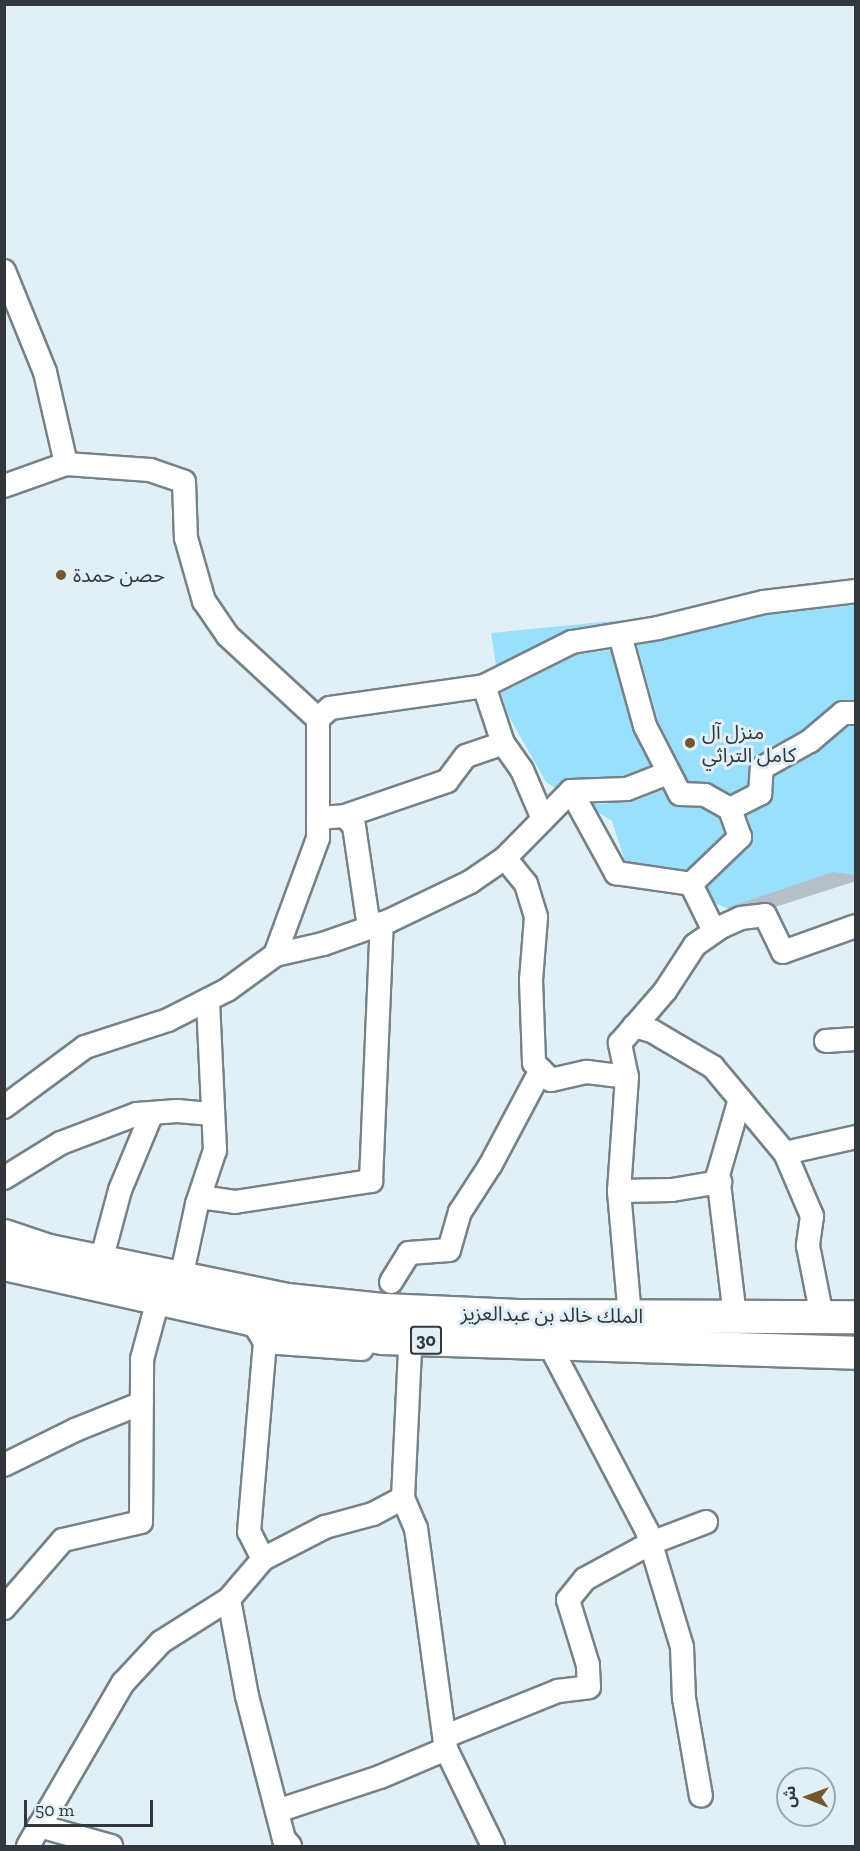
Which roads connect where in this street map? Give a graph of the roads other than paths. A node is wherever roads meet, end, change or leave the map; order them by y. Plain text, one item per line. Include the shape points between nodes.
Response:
1 (4, 271) edge
2 (66, 464) junction
3 (4, 486) edge
4 (855, 591) edge
5 (620, 635) junction
6 (484, 686) junction
7 (855, 713) edge
8 (318, 719) junction
9 (503, 743) junction
10 (668, 773) junction
11 (571, 791) junction
12 (730, 809) junction
13 (345, 816) junction
14 (318, 818) junction
15 (543, 819) junction
16 (505, 858) junction
17 (692, 884) junction
18 (375, 926) junction
19 (855, 926) edge
20 (714, 932) junction
21 (275, 955) junction
22 (208, 1000) junction
23 (634, 1026) junction
24 (855, 1039) edge
25 (826, 1041) dead end
26 (541, 1070) junction
27 (627, 1077) junction
28 (740, 1099) junction
29 (4, 1107) edge
30 (153, 1113) junction
31 (213, 1114) junction
32 (855, 1137) edge
33 (785, 1153) junction
34 (4, 1178) edge
35 (720, 1182) junction
36 (620, 1191) junction
37 (200, 1197) junction
38 (4, 1236) edge
39 (100, 1261) junction
40 (9, 1272) edge
41 (181, 1278) junction
42 (392, 1282) dead end
43 (158, 1300) junction
44 (735, 1316) junction
45 (630, 1317) junction
46 (822, 1317) junction
47 (855, 1317) edge
48 (258, 1331) junction
49 (495, 1342) junction
50 (549, 1344) junction
51 (410, 1352) junction
52 (855, 1353) edge
53 (142, 1403) junction
54 (4, 1465) edge
55 (404, 1498) junction
56 (706, 1522) dead end
57 (651, 1543) junction
58 (263, 1559) junction
59 (229, 1599) junction
60 (4, 1608) edge
61 (446, 1743) junction
62 (701, 1796) dead end
63 (277, 1811) junction
64 (39, 1826) junction
65 (28, 1846) edge
66 (111, 1846) edge
67 (290, 1846) edge
68 (493, 1846) edge

1 - 2 street via 45,372
2 - 3 street
2 - 8 street via 150,470 184,482 186,538 204,601 228,636
4 - 5 street via 764,602
5 - 6 street via 572,642
5 - 10 street via 645,726
6 - 8 street via 330,708
6 - 9 street
7 - 12 street via 843,712 810,741 762,768 760,794
8 - 14 street
9 - 13 street via 466,756 447,782
9 - 15 street via 522,770
10 - 11 street via 627,789
10 - 12 street via 680,794 705,795
11 - 15 street
11 - 17 street via 616,873
12 - 17 street via 740,837
13 - 14 street
13 - 18 street via 354,826
14 - 21 street via 318,838
15 - 16 street
16 - 18 street via 470,882
16 - 26 street via 526,884 536,917 531,1030 534,1063
17 - 20 street
18 - 21 street
18 - 37 street via 371,1181 235,1202
19 - 20 street via 783,952 765,915 741,918
20 - 23 street via 695,945 665,991
21 - 22 street
22 - 29 street via 168,1020 85,1047
22 - 31 street
23 - 27 street via 620,1044
23 - 28 street via 652,1031 713,1067
24 - 25 street
26 - 27 street via 551,1080 586,1072
26 - 42 street via 460,1212 449,1250 409,1253
27 - 36 street
28 - 33 street
28 - 35 street via 718,1175
30 - 31 street
30 - 34 street via 137,1114 61,1143
30 - 39 street via 120,1190
31 - 37 street via 215,1150
32 - 33 street
33 - 46 street via 813,1215 808,1246
35 - 36 street via 672,1191
35 - 44 street
36 - 45 street
37 - 41 street
38 - 39 highway, الملك خالد بن عبدالعزيز / 30
39 - 41 highway, الملك خالد بن عبدالعزيز / 30
40 - 43 highway, الملك خالد بن عبدالعزيز / 30
41 - 45 highway, الملك خالد بن عبدالعزيز / 30 via 287,1300 384,1310
43 - 48 highway, الملك خالد بن عبدالعزيز / 30
43 - 53 street via 142,1359
44 - 45 highway, الملك خالد بن عبدالعزيز / 30
44 - 46 highway, الملك خالد بن عبدالعزيز / 30
46 - 47 highway, الملك خالد بن عبدالعزيز / 30
48 - 49 highway, الملك خالد بن عبدالعزيز / 30
48 - 51 street
48 - 58 street via 249,1532
49 - 50 highway, الملك خالد بن عبدالعزيز / 30
49 - 51 street via 442,1353
50 - 52 highway, الملك خالد بن عبدالعزيز / 30
50 - 57 street via 627,1488
51 - 55 street
53 - 54 street
53 - 60 street via 141,1521 63,1540
55 - 58 street via 373,1514 325,1527
55 - 61 street via 416,1528
56 - 57 street
57 - 61 street via 585,1579 568,1600 588,1665 589,1687 558,1691
57 - 62 street via 682,1647 684,1698
58 - 59 street
59 - 63 street via 247,1696
59 - 64 street via 161,1642 123,1683
61 - 63 street via 380,1777
61 - 68 street
63 - 67 street via 284,1839
64 - 65 street
64 - 66 street

